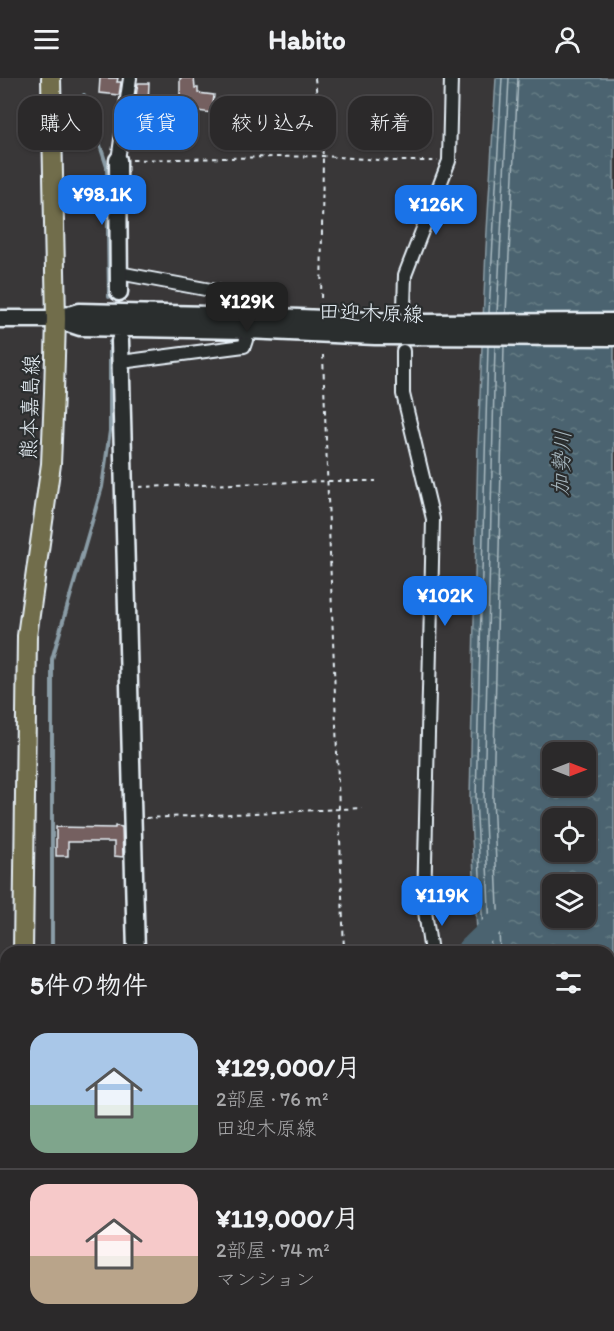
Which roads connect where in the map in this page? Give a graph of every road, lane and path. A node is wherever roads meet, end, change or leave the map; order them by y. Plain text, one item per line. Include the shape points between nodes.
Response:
1 (130, 78) edge
2 (315, 78) edge
3 (451, 78) edge
4 (52, 80) edge
5 (323, 156) junction
6 (118, 160) junction
7 (450, 161) junction
8 (119, 273) junction
9 (119, 292) dead end
10 (321, 302) dead end
11 (404, 308) dead end
12 (0, 319) edge
13 (56, 319) junction
14 (614, 322) edge
15 (248, 323) junction
16 (435, 330) junction
17 (614, 337) edge
18 (120, 341) dead end
19 (403, 351) dead end
20 (323, 355) dead end
21 (121, 362) junction
22 (329, 481) junction
23 (376, 481) dead end
24 (123, 487) junction
25 (362, 808) dead end
26 (340, 809) junction
27 (133, 818) junction
28 (23, 946) edge
29 (136, 946) edge
30 (344, 946) edge
31 (430, 946) edge

1 - 6 street
2 - 5 path
3 - 7 street
4 - 13 main road, 熊本嘉島線
5 - 6 path
5 - 7 path
5 - 10 path
6 - 8 main road
7 - 11 street via 405,275
8 - 9 main road
8 - 15 street via 243,296
12 - 13 main road, 田迎木原線
13 - 15 main road, 田迎木原線 via 80,327
13 - 28 main road, 熊本嘉島線 via 51,464 27,636
14 - 16 main road, 田迎木原線
15 - 16 main road, 田迎木原線 via 366,336
15 - 21 street via 244,346
16 - 17 main road, 田迎木原線
18 - 21 main road
19 - 31 street via 403,394 433,519 424,905
20 - 22 path
21 - 24 main road
22 - 23 path
22 - 24 path
22 - 26 path
24 - 27 main road
25 - 26 path
26 - 27 path
26 - 30 path
27 - 29 main road

